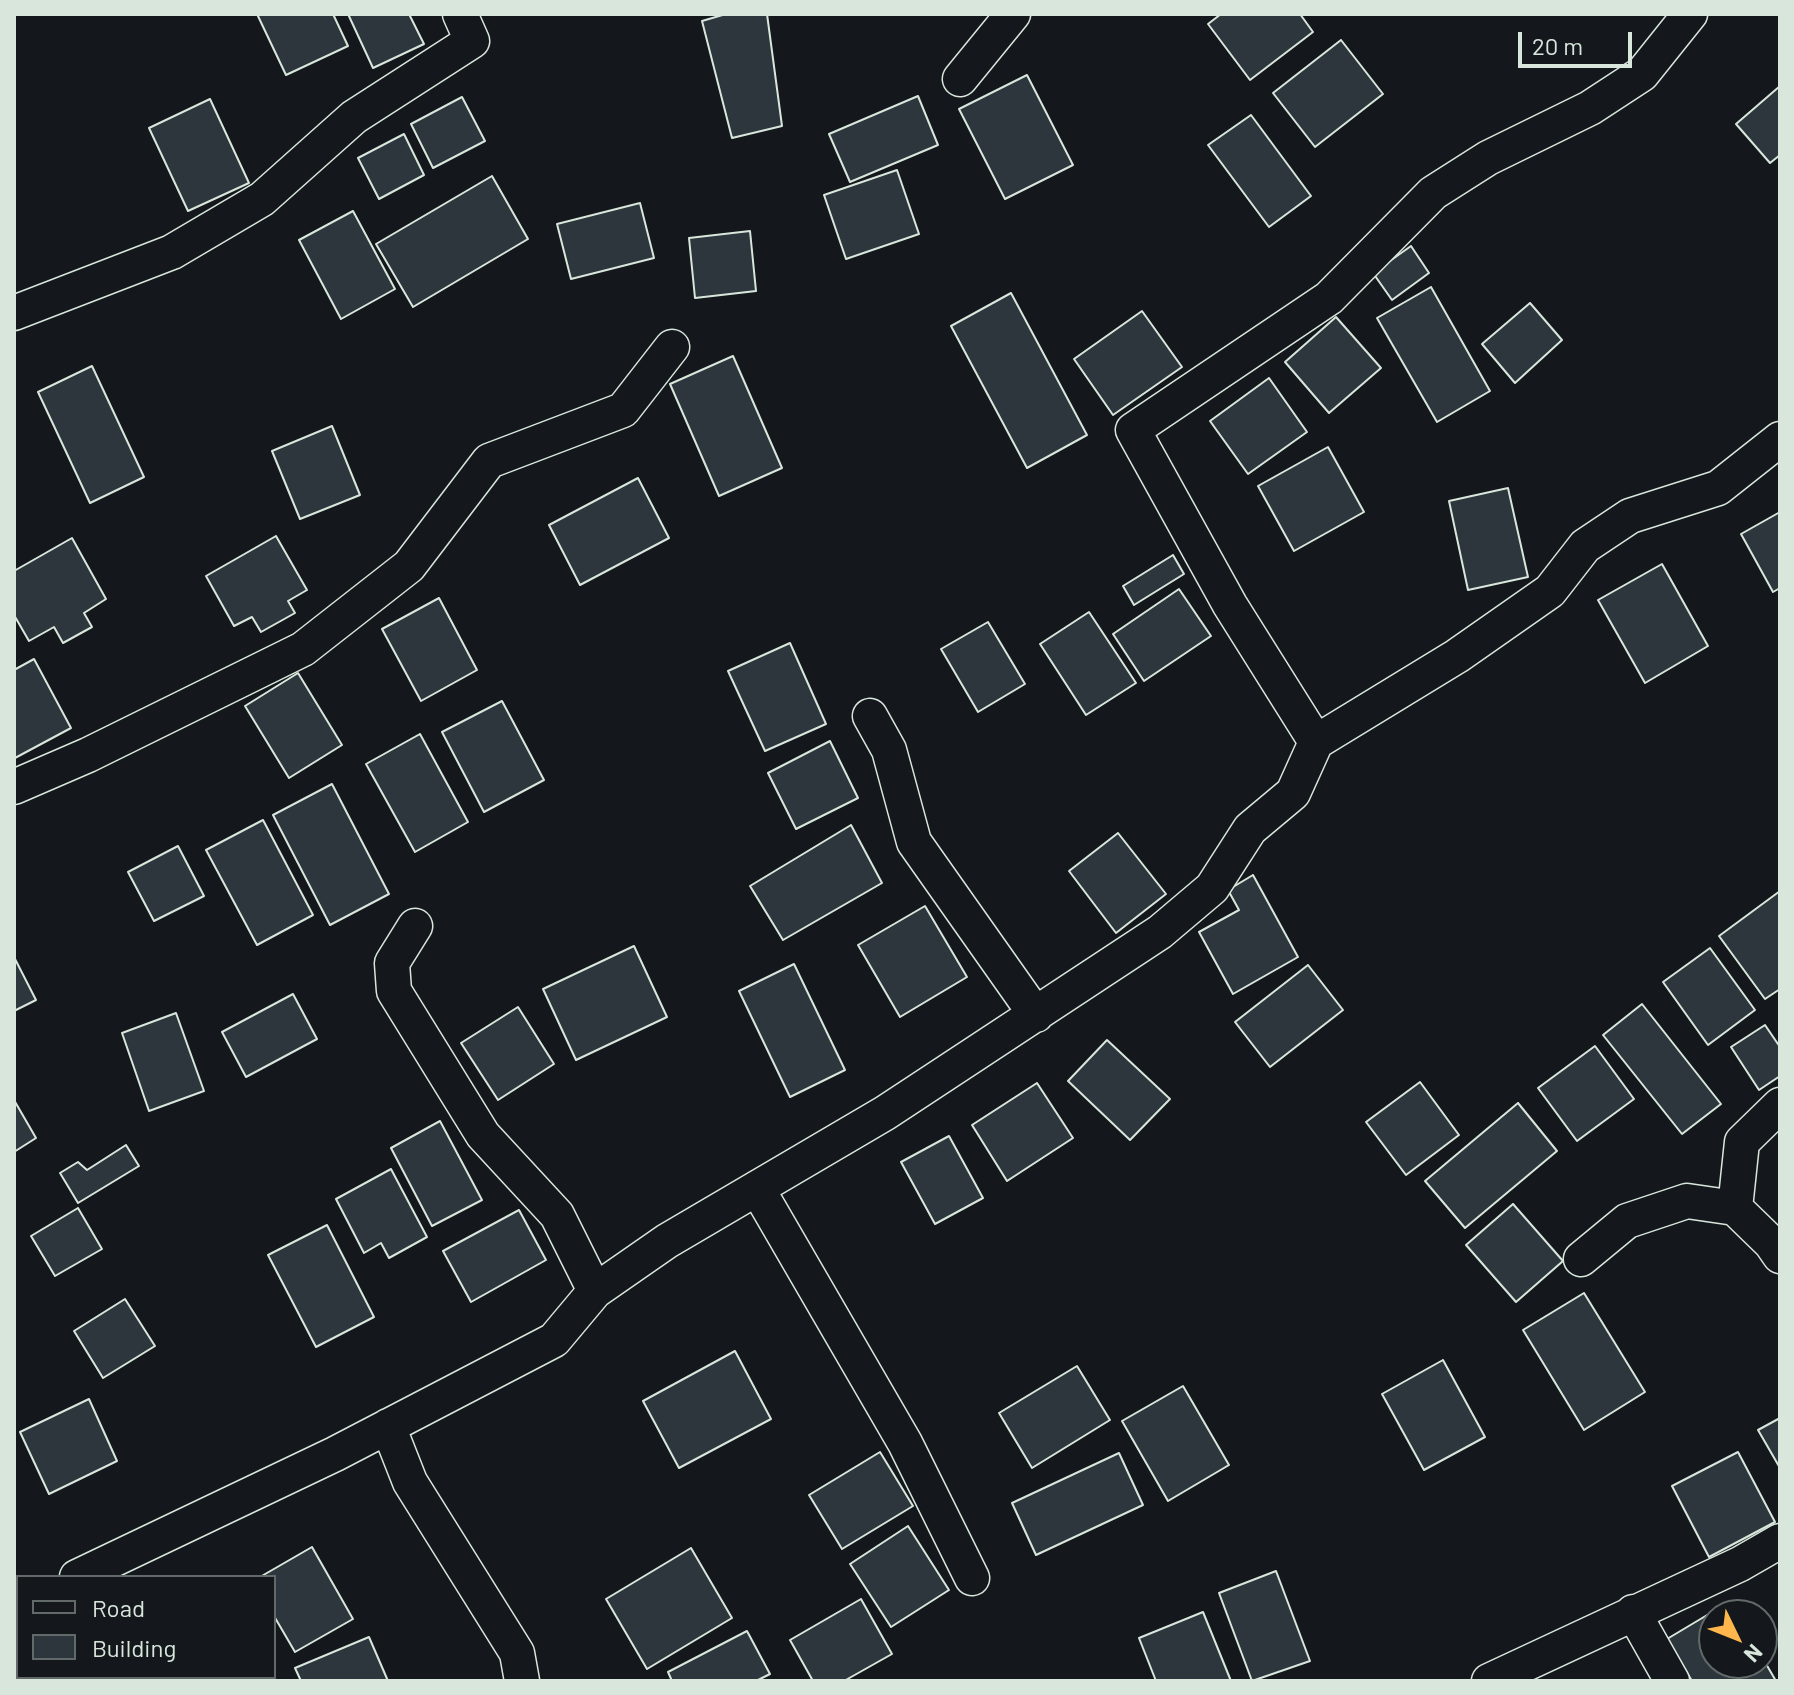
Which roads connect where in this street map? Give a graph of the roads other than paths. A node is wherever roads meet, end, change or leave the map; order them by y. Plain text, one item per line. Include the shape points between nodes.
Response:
1 (460, 14) edge
2 (1013, 14) edge
3 (1690, 14) edge
4 (960, 79) dead end
5 (14, 313) edge
6 (672, 347) dead end
7 (1780, 439) edge
8 (870, 716) dead end
9 (1316, 742) junction
10 (14, 787) edge
11 (415, 926) dead end
12 (1036, 1015) junction
13 (1780, 1105) edge
14 (757, 1188) junction
15 (1735, 1208) junction
16 (1780, 1256) edge
17 (1581, 1259) dead end
18 (595, 1291) junction
19 (388, 1426) junction
20 (1780, 1541) edge
21 (81, 1575) edge
22 (972, 1578) dead end
23 (1633, 1612) junction
24 (522, 1681) edge
25 (1489, 1681) edge
26 (1672, 1681) edge

1 - 5 street via 472,41 354,117 262,199 172,252
2 - 4 street
3 - 9 street via 1642,74 1433,193 1329,298 1133,430 1230,605
6 - 10 street via 623,410 489,461 409,566 303,649
7 - 9 street via 1718,488 1619,523 1585,546 1550,591 1457,656
8 - 12 street via 889,750 914,842
9 - 12 street via 1293,793 1250,829 1212,888 1160,932
11 - 18 street via 392,963 394,991 483,1135 557,1215
12 - 14 street
13 - 15 street via 1742,1142
14 - 18 street
14 - 22 street via 905,1443
15 - 16 street
15 - 17 street via 1687,1201 1627,1221
18 - 19 street via 554,1340
19 - 21 street
19 - 24 street via 410,1482 517,1653
20 - 23 street
23 - 25 street
23 - 26 street

